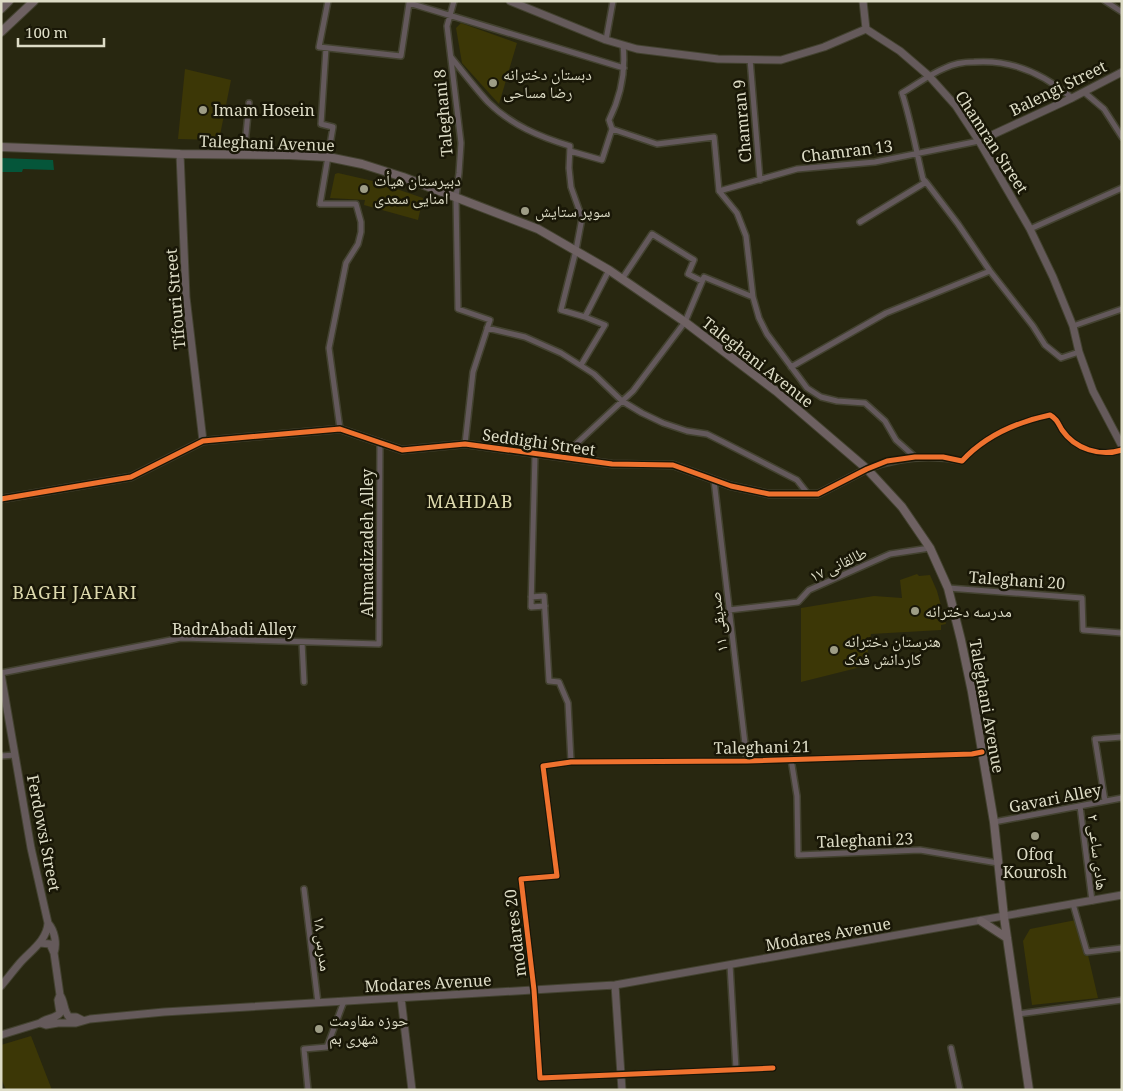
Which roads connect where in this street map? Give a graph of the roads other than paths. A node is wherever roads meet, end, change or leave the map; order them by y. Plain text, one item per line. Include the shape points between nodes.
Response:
1 (9, 1) edge
2 (34, 1) edge
3 (328, 1) edge
4 (454, 1) edge
5 (510, 1) edge
6 (613, 1) edge
7 (863, 1) edge
8 (1105, 1) edge
9 (1, 9) edge
10 (1122, 12) edge
11 (450, 16) junction
12 (866, 29) junction
13 (1, 32) edge
14 (606, 40) junction
15 (623, 45) junction
16 (326, 48) junction
17 (450, 56) junction
18 (750, 59) junction
19 (624, 68) junction
20 (1122, 72) edge
21 (929, 76) junction
22 (1084, 92) junction
23 (1072, 98) junction
24 (249, 103) dead end
25 (612, 129) junction
26 (1122, 137) edge
27 (979, 141) junction
28 (1, 147) edge
29 (570, 149) junction
30 (180, 154) junction
31 (244, 154) junction
32 (917, 154) junction
33 (328, 157) junction
34 (760, 180) junction
35 (926, 182) junction
36 (1122, 188) edge
37 (719, 191) junction
38 (456, 197) junction
39 (860, 222) dead end
40 (1030, 229) junction
41 (576, 250) junction
42 (609, 270) junction
43 (990, 271) junction
44 (622, 279) junction
45 (703, 279) junction
46 (753, 297) junction
47 (1122, 309) edge
48 (585, 317) junction
49 (685, 322) junction
50 (1073, 326) junction
51 (487, 328) junction
52 (1079, 352) junction
53 (581, 365) junction
54 (791, 366) junction
55 (622, 400) junction
56 (340, 429) junction
57 (203, 440) junction
58 (380, 442) junction
59 (465, 444) junction
60 (1122, 446) edge
61 (1122, 450) edge
62 (535, 454) junction
63 (915, 457) junction
64 (562, 458) junction
65 (867, 469) junction
66 (714, 480) junction
67 (808, 494) junction
68 (1, 498) edge
69 (930, 548) junction
70 (948, 588) junction
71 (531, 597) junction
72 (545, 606) junction
73 (729, 610) junction
74 (1122, 633) edge
75 (302, 642) junction
76 (379, 644) joint
77 (1, 673) edge
78 (304, 682) dead end
79 (1122, 737) edge
80 (982, 752) junction
81 (15, 755) junction
82 (1, 756) edge
83 (790, 759) junction
84 (747, 760) junction
85 (571, 762) junction
86 (1122, 798) edge
87 (1105, 802) junction
88 (1080, 806) junction
89 (994, 822) junction
90 (998, 863) junction
91 (557, 876) joint
92 (304, 889) dead end
93 (1122, 895) edge
94 (1092, 901) junction
95 (1073, 904) junction
96 (1004, 917) junction
97 (981, 921) junction
98 (48, 923) junction
99 (1007, 938) junction
100 (40, 943) junction
101 (1122, 948) edge
102 (54, 954) junction
103 (730, 965) junction
104 (615, 985) junction
105 (1, 986) edge
106 (534, 990) junction
107 (60, 995) junction
108 (401, 998) junction
109 (1122, 1000) edge
110 (344, 1002) junction
111 (318, 1003) junction
112 (1018, 1014) junction
113 (82, 1020) junction
114 (40, 1023) junction
115 (1, 1035) edge
116 (951, 1048) dead end
117 (772, 1068) dead end
118 (736, 1069) junction
119 (621, 1074) junction
120 (308, 1090) edge
121 (412, 1090) edge
122 (622, 1090) edge
123 (960, 1090) edge
124 (1029, 1090) edge

1 - 9 main road
2 - 13 main road
3 - 16 street via 318,47
4 - 11 street, Taleghani 8
5 - 14 main road
6 - 14 street
7 - 12 main road
8 - 10 street
11 - 16 street via 409,3 401,56
11 - 17 street, Taleghani 8 via 447,26
11 - 19 street
12 - 18 main road via 824,47 781,60
12 - 21 main road, Chamran Street via 900,51
14 - 15 main road
15 - 18 main road via 700,57
15 - 19 street
16 - 33 street via 321,124 333,127
17 - 29 street via 488,102 505,116 524,129
17 - 38 street, Taleghani 8 via 461,143
18 - 34 street, Chamran 9
19 - 25 street via 620,91 609,120
20 - 22 main road, Balengi Street
21 - 23 street via 964,62 1003,62 1040,75
21 - 27 main road, Chamran Street via 956,106
21 - 32 street via 902,93
22 - 23 main road, Balengi Street
22 - 26 street via 1104,109
23 - 27 main road, Balengi Street
24 - 31 street
25 - 29 street via 602,160
25 - 37 street via 657,144 714,137
27 - 32 street, Chamran 13
27 - 40 main road, Chamran Street
28 - 30 main road, Taleghani Avenue
29 - 41 street via 571,187 582,218
30 - 31 main road, Taleghani Avenue
30 - 57 main road, Tifouri Street via 186,297
31 - 33 main road, Taleghani Avenue
32 - 34 street, Chamran 13 via 798,170
32 - 35 street
33 - 38 main road, Taleghani Avenue via 362,164
33 - 56 street via 320,204 356,204 361,222 358,244 346,263 330,348
34 - 37 street, Chamran 13
35 - 39 street
35 - 43 street
36 - 40 street
37 - 46 street via 737,213 746,236
38 - 41 main road, Taleghani Avenue via 538,229
38 - 51 street, Taleghani 8 via 458,309 490,320
40 - 50 main road, Chamran Street
41 - 42 main road, Taleghani Avenue
41 - 48 street via 561,310
42 - 44 main road, Taleghani Avenue
42 - 48 street
43 - 52 street via 1034,326 1045,345 1061,358
43 - 54 street via 886,313
44 - 45 street via 652,234 694,260 688,274
44 - 49 main road, Taleghani Avenue
45 - 46 street
45 - 49 street
46 - 54 street via 767,334
47 - 50 street
48 - 53 street via 605,325
49 - 55 street via 633,391
49 - 65 main road, Taleghani Avenue via 776,391
50 - 52 main road, Chamran Street
51 - 53 street via 543,344
51 - 59 street via 473,372
52 - 60 main road, Chamran Street via 1093,391
53 - 55 street
54 - 63 street via 807,388 821,397 865,403
55 - 64 street
55 - 67 street via 663,423 707,434 743,451 797,480
56 - 57 main road, Seddighi Street
56 - 58 main road, Seddighi Street
57 - 68 main road, Seddighi Street via 131,477
58 - 59 main road, Seddighi Street via 402,450
58 - 76 street, Ahmadizadeh Alley
59 - 62 main road, Seddighi Street
61 - 63 street via 1100,453 1086,449 1073,441 1050,415 1026,420 996,434 962,461
62 - 64 main road, Seddighi Street
62 - 71 street
63 - 65 street
64 - 66 main road, Seddighi Street via 673,466
65 - 67 main road, Seddighi Street via 818,494
65 - 69 main road, Taleghani Avenue via 902,507
66 - 67 main road, Seddighi Street via 769,494
66 - 73 street, صدیقی ۱۱
69 - 70 main road, Taleghani Avenue
69 - 73 street, طالقانی ۱۷ via 890,554 810,590 798,602
70 - 74 street, Taleghani 20 via 1082,598 1083,630
70 - 80 main road, Taleghani Avenue via 962,640
71 - 72 street via 544,596
71 - 72 street via 531,607
72 - 85 street via 549,681 559,682 568,702
73 - 84 street, صدیقی ۱۱
75 - 76 street, BadrAbadi Alley
75 - 77 street, BadrAbadi Alley via 181,638
75 - 78 street
77 - 81 main road, Ferdowsi Street
79 - 87 street via 1096,739
80 - 83 street, Taleghani 21
80 - 89 main road, Taleghani Avenue
81 - 82 street
81 - 98 main road, Ferdowsi Street
83 - 84 street, Taleghani 21
83 - 90 street, Taleghani 23 via 797,796 798,855 920,850
84 - 85 street, Taleghani 21
85 - 91 street, Taleghani 21 via 543,766
86 - 87 street, Gavari Alley
87 - 88 street, Gavari Alley
88 - 89 street, Gavari Alley
88 - 94 street, هادی ساعی ۲
89 - 90 main road, Taleghani Avenue
90 - 96 main road, Taleghani Avenue
91 - 106 street, modares 20 via 521,879
92 - 111 street, مدرس ۱۸
93 - 94 main road, Modares Avenue
94 - 95 main road, Modares Avenue
95 - 96 main road, Modares Avenue
95 - 101 street via 1087,952
96 - 97 main road, Modares Avenue
96 - 99 main road, Taleghani Avenue
97 - 99 main road
97 - 103 main road, Modares Avenue
98 - 100 main road
98 - 102 main road, Ferdowsi Street via 53,929
99 - 112 main road, Taleghani Avenue
100 - 102 main road via 50,944
100 - 105 main road
102 - 107 main road, Ferdowsi Street
103 - 104 main road, Modares Avenue
103 - 118 street
104 - 106 main road, Modares Avenue
104 - 119 main road
106 - 108 main road, Modares Avenue
106 - 119 street via 540,1078
107 - 113 main road via 65,1012
107 - 114 main road via 60,1013
108 - 110 main road, Modares Avenue
108 - 121 main road
109 - 112 street
110 - 111 main road, Modares Avenue
110 - 120 street via 327,1047 304,1050
111 - 113 main road, Modares Avenue
112 - 124 main road, Taleghani Avenue
113 - 114 main road, Modares Avenue via 76,1023
114 - 115 main road, Modares Avenue
116 - 123 street
117 - 118 street
118 - 119 street
119 - 122 main road

